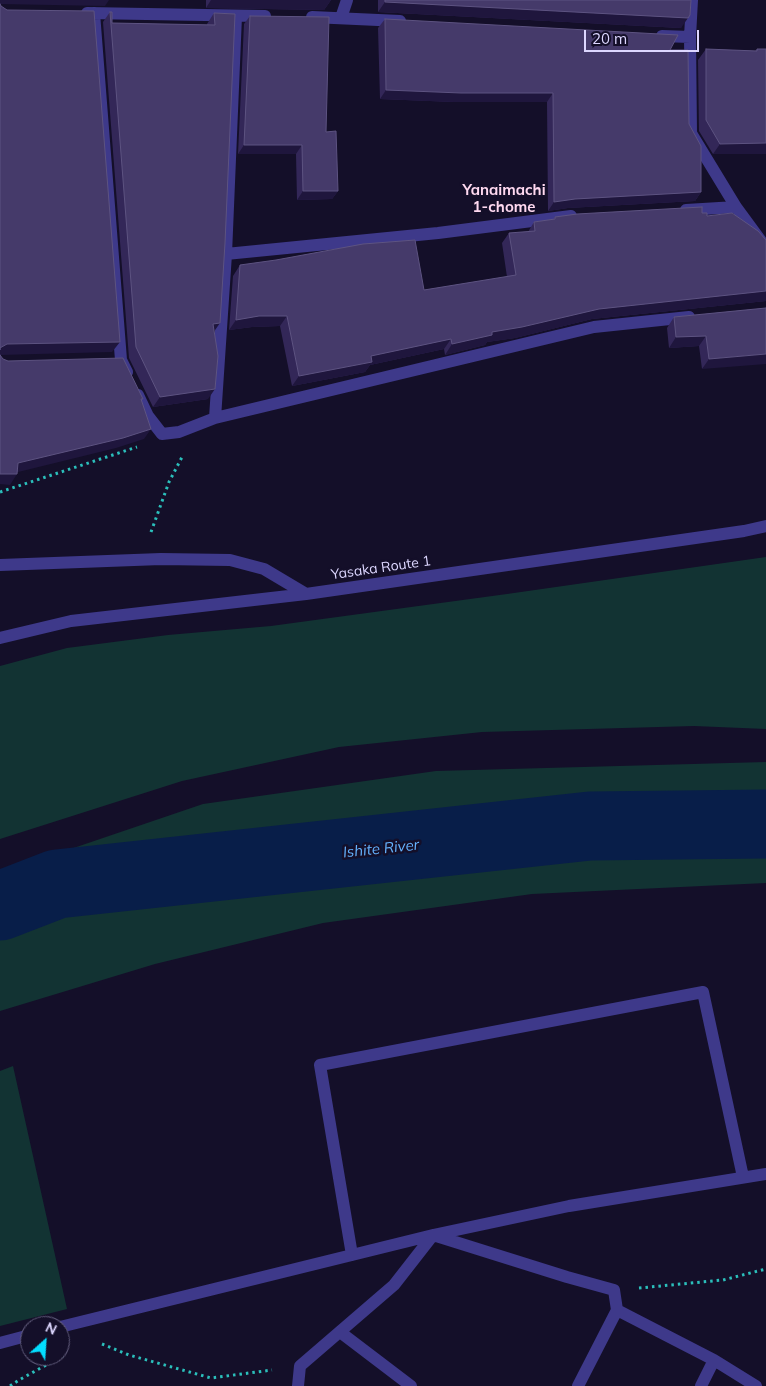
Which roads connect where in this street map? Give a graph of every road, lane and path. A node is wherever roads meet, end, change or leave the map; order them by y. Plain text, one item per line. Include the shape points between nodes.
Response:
1 (347, 0) edge
2 (692, 0) edge
3 (75, 13) edge
4 (94, 14) junction
5 (236, 16) junction
6 (274, 16) edge
7 (303, 17) edge
8 (340, 18) junction
9 (410, 22) edge
10 (650, 35) edge
11 (690, 37) junction
12 (736, 208) junction
13 (677, 210) edge
14 (579, 216) edge
15 (766, 248) edge
16 (226, 254) junction
17 (699, 316) edge
18 (215, 418) junction
19 (200, 424) junction
20 (162, 434) junction
21 (0, 492) edge
22 (766, 526) edge
23 (151, 532) dead end
24 (0, 565) edge
25 (306, 594) junction
26 (0, 638) edge
27 (766, 1174) edge
28 (743, 1177) junction
29 (433, 1235) junction
30 (352, 1255) junction
31 (766, 1270) edge
32 (614, 1290) junction
33 (617, 1310) junction
34 (88, 1320) junction
35 (70, 1325) edge
36 (340, 1332) junction
37 (20, 1338) edge
38 (0, 1343) edge
39 (714, 1360) junction
40 (44, 1366) edge
41 (300, 1366) junction
42 (10, 1386) edge
43 (298, 1386) edge
44 (410, 1386) edge
45 (578, 1386) edge
46 (701, 1386) edge
47 (756, 1386) edge

1 - 8 street
2 - 11 street
3 - 4 street
4 - 5 street
4 - 20 street via 116,360
5 - 6 street
5 - 16 street
7 - 8 street
8 - 9 street
10 - 11 street
11 - 12 street via 691,133
12 - 13 street
12 - 15 street
14 - 16 street
16 - 18 street
17 - 18 street via 594,328
18 - 19 street
19 - 20 street
19 - 23 path via 169,482
20 - 21 path via 153,441
22 - 25 street, Yasaka Route 1
24 - 25 street via 230,560 264,569
25 - 26 street, Yasaka Route 1 via 71,621
27 - 28 street
28 - 29 street via 569,1206
28 - 30 street via 703,992 320,1065
29 - 30 street
29 - 32 street
29 - 36 street via 394,1285
30 - 34 street
31 - 32 path via 723,1280
32 - 33 street
33 - 39 street
33 - 45 street
34 - 35 street
34 - 41 path via 93,1341 129,1355 211,1378
36 - 41 street
36 - 44 street
37 - 38 street
39 - 46 street
39 - 47 street
40 - 42 path
41 - 43 street

